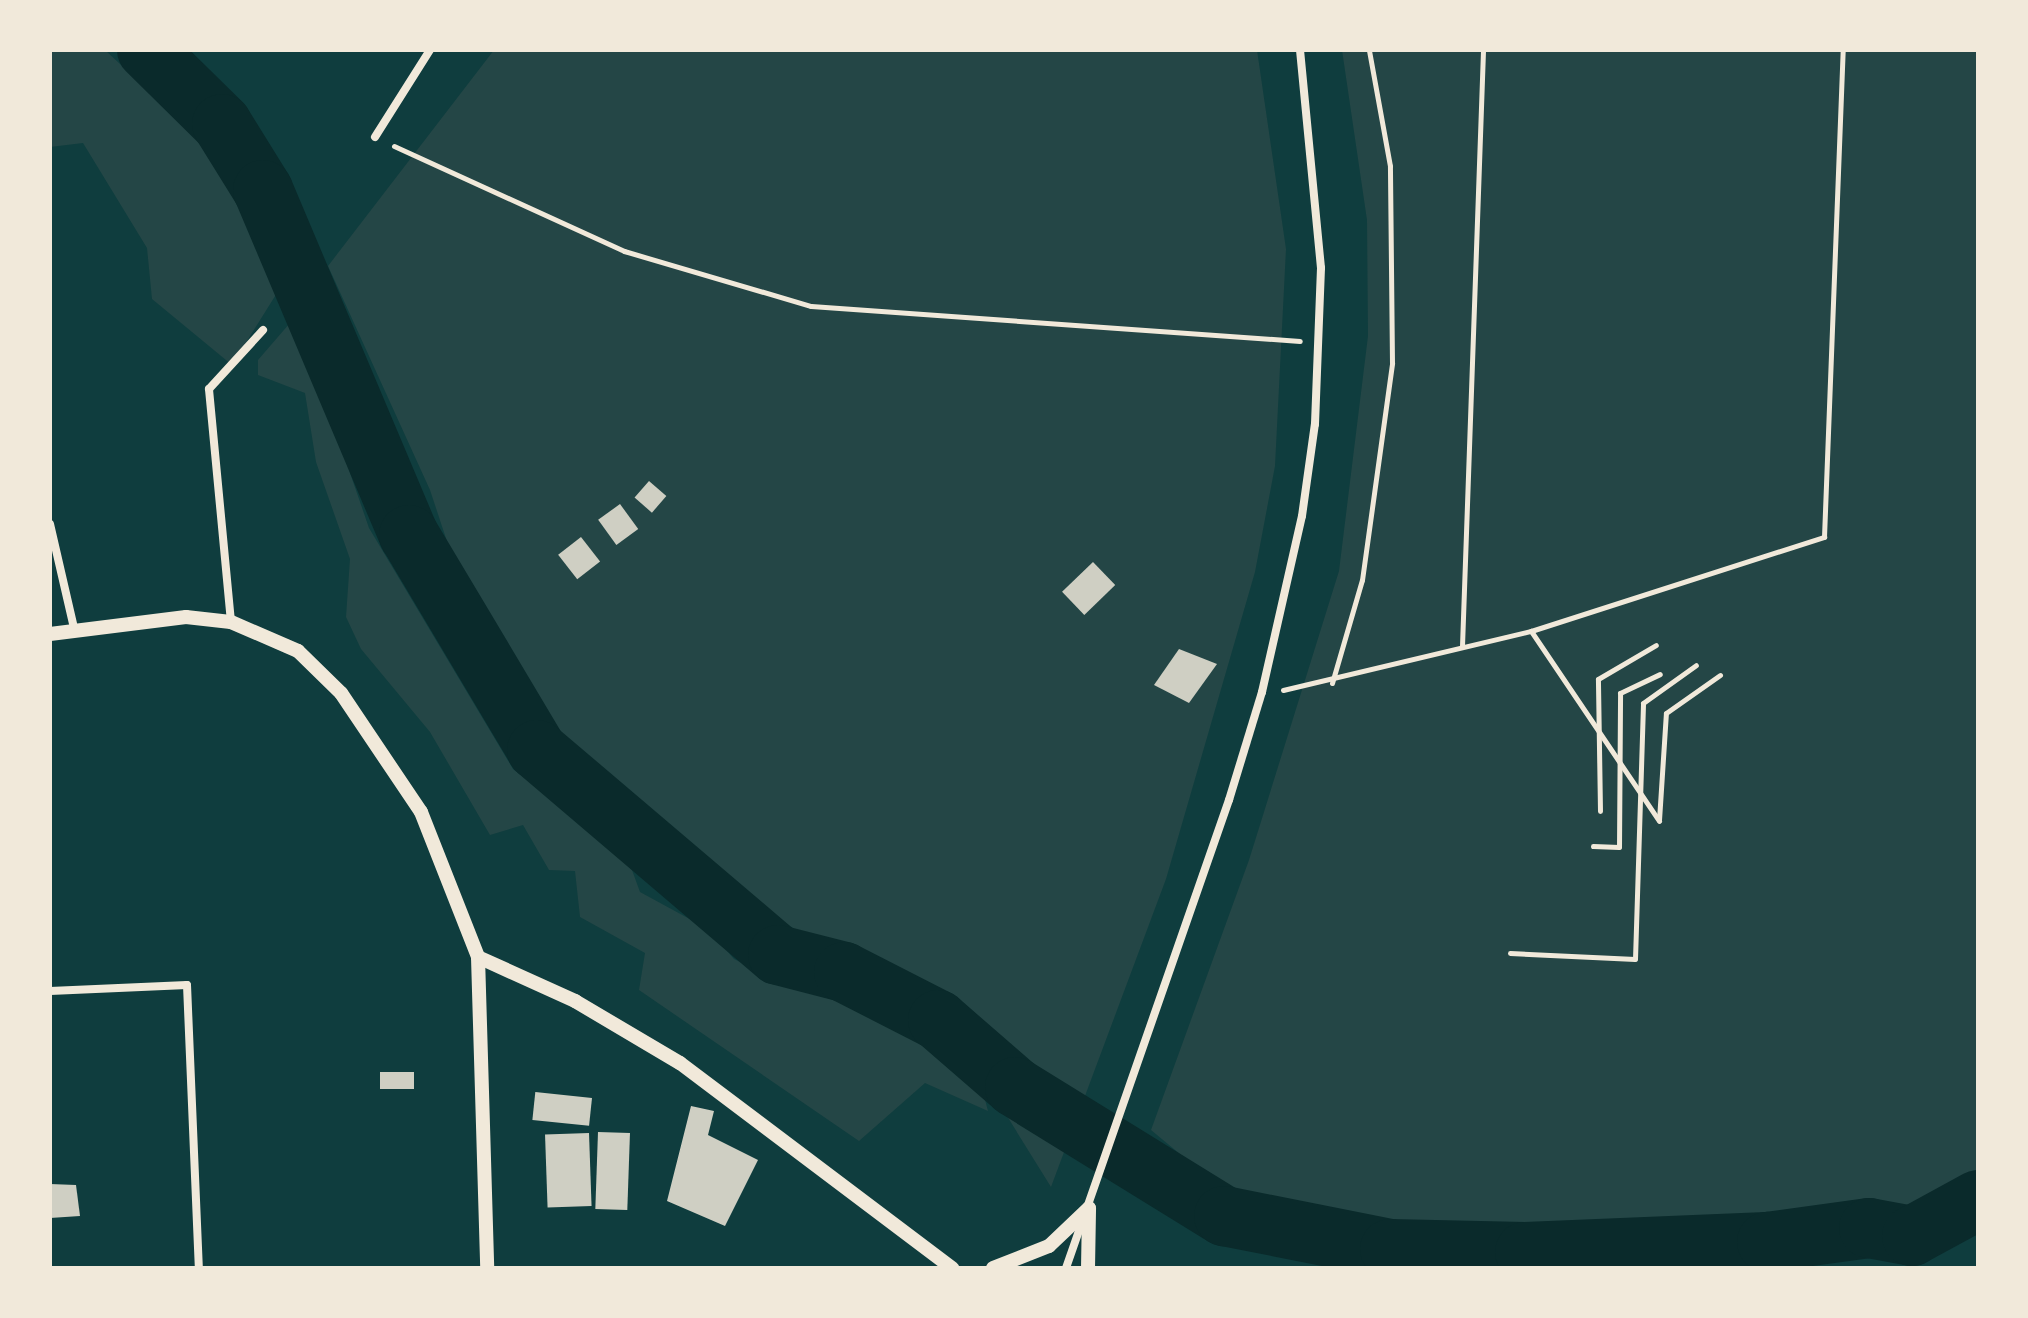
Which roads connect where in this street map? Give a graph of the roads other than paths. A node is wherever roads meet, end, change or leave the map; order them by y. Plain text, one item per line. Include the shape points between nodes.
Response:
1 (430, 50) edge
2 (1300, 50) edge
3 (375, 137) road end
4 (263, 330) dead end
5 (50, 524) edge
6 (231, 622) junction
7 (74, 628) junction
8 (50, 634) edge
9 (478, 957) junction
10 (50, 991) edge
11 (1089, 1208) junction
12 (199, 1268) edge
13 (487, 1268) edge
14 (952, 1268) edge
15 (993, 1268) edge
16 (1066, 1268) edge
17 (1088, 1268) edge

1 - 3 street
2 - 11 street via 1317,182 1321,342 1302,516 1262,692
4 - 6 street via 209,389
5 - 7 street
6 - 7 street via 157,618
6 - 9 street via 298,651 341,693 435,837
7 - 8 street
9 - 13 street
9 - 14 street via 575,1001 680,1063
10 - 12 street via 187,985
11 - 15 street via 1049,1246
11 - 16 street
11 - 17 street

